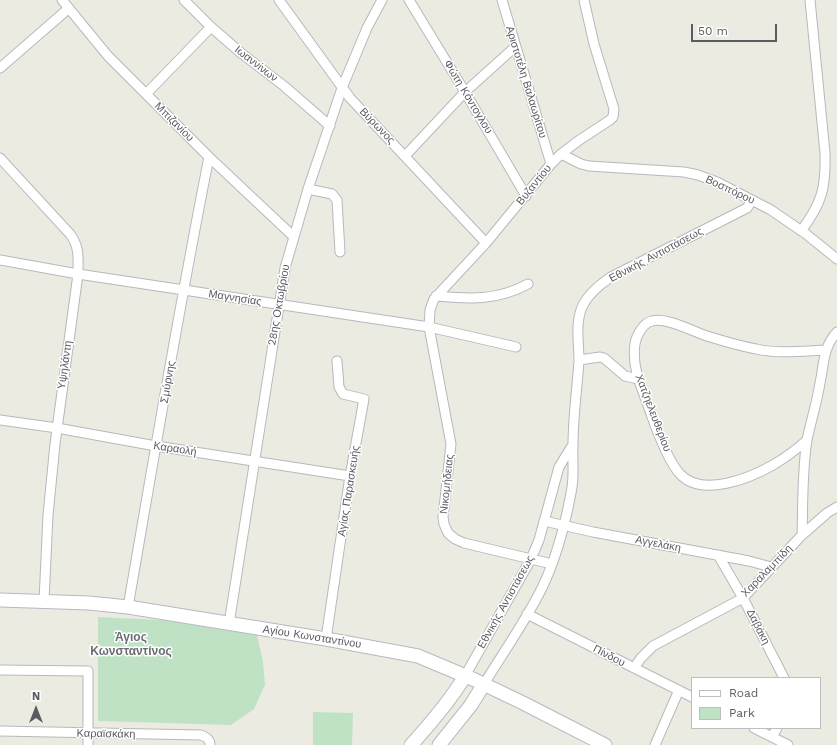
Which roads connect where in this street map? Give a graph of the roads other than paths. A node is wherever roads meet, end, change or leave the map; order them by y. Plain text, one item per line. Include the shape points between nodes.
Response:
1 (62, 0) edge
2 (184, 0) edge
3 (279, 0) edge
4 (382, 0) edge
5 (409, 0) edge
6 (502, 0) edge
7 (584, 0) edge
8 (810, 0) edge
9 (68, 9) junction
10 (211, 27) junction
11 (515, 47) junction
12 (0, 68) edge
13 (342, 88) junction
14 (465, 92) junction
15 (146, 94) junction
16 (330, 126) junction
17 (560, 154) junction
18 (405, 156) junction
19 (209, 157) junction
20 (0, 158) edge
21 (551, 164) junction
22 (308, 189) junction
23 (526, 196) junction
24 (752, 200) junction
25 (801, 231) junction
26 (294, 237) junction
27 (486, 243) junction
28 (340, 252) dead end
29 (837, 259) edge
30 (0, 260) edge
31 (78, 274) junction
32 (528, 284) dead end
33 (183, 290) junction
34 (436, 296) junction
35 (278, 305) junction
36 (429, 327) junction
37 (837, 332) edge
38 (516, 348) dead end
39 (826, 350) junction
40 (579, 360) junction
41 (337, 361) dead end
42 (638, 379) junction
43 (0, 420) edge
44 (57, 428) junction
45 (807, 440) junction
46 (156, 446) junction
47 (572, 446) junction
48 (254, 461) junction
49 (350, 476) junction
50 (837, 507) edge
51 (544, 521) junction
52 (564, 525) junction
53 (802, 535) junction
54 (718, 556) junction
55 (531, 558) junction
56 (552, 564) junction
57 (771, 567) junction
58 (743, 598) junction
59 (0, 600) edge
60 (44, 601) junction
61 (128, 607) junction
62 (527, 614) junction
63 (229, 624) junction
64 (326, 639) junction
65 (634, 668) junction
66 (0, 670) edge
67 (465, 676) junction
68 (783, 677) edge
69 (484, 684) junction
70 (679, 690) junction
71 (691, 696) edge
72 (756, 729) edge
73 (776, 729) edge
74 (0, 731) edge
75 (88, 734) junction
76 (772, 737) junction
77 (210, 743) edge
78 (784, 744) edge
79 (88, 745) edge
80 (411, 745) edge
81 (440, 745) edge
82 (605, 745) edge
83 (655, 745) edge

1 - 9 street, Μπιζανίου
2 - 10 street, Ιωαννίνων
3 - 13 street, Βύρωνος
4 - 13 street, 28ης Οκτωβρίου via 367,28
5 - 14 street, Φώτη Κόντογλου
6 - 11 street, Αριστοτέλη Βαλαωρίτου
7 - 17 street, Βυζαντίου via 614,114 610,120
8 - 25 street via 825,175 818,205
9 - 12 street
9 - 15 street, Μπιζανίου via 108,56
10 - 15 street
10 - 16 street, Ιωαννίνων
11 - 14 street
11 - 21 street, Αριστοτέλη Βαλαωρίτου
13 - 16 street, 28ης Οκτωβρίου
13 - 18 street, Βύρωνος
14 - 18 street
14 - 23 street, Φώτη Κόντογλου
15 - 19 street, Μπιζανίου
16 - 22 street, 28ης Οκτωβρίου
17 - 21 street, Βυζαντίου
17 - 24 street, Βοσπόρου via 589,166 698,175
18 - 27 street, Βύρωνος
19 - 26 street, Μπιζανίου
19 - 33 street, Σμύρνης
20 - 31 street, Υψηλάντη via 76,241
21 - 23 street, Βυζαντίου
22 - 26 street, 28ης Οκτωβρίου
22 - 28 street via 332,194 338,200
23 - 27 street, Βυζαντίου
24 - 25 street, Βοσπόρου
24 - 40 street, Εθνικής Αντιστάσεως via 747,208 597,287 584,303 578,319
25 - 29 street, Βοσπόρου
26 - 35 street, 28ης Οκτωβρίου
27 - 34 street, Βυζαντίου
30 - 31 street, Μαγνησίας
31 - 33 street, Μαγνησίας
31 - 44 street, Υψηλάντη
32 - 34 street via 511,292 476,299
33 - 35 street, Μαγνησίας
33 - 46 street, Σμύρνης
34 - 36 street, Βυζαντίου via 431,304
35 - 36 street, Μαγνησίας
35 - 48 street, 28ης Οκτωβρίου
36 - 38 street, Μαγνησίας
36 - 55 street, Νικομήδειας via 451,444 443,517 445,529 452,537 464,543
37 - 39 street
39 - 42 street, Χατζηελευθερίου via 780,352 756,349 669,322 652,321 644,326 635,342
39 - 45 street
40 - 42 street via 604,358 625,376
40 - 47 street, Εθνικής Αντιστάσεως
41 - 49 street, Αγίας Παρασκευής via 339,387 343,394 364,399
42 - 45 street, Χατζηελευθερίου via 670,459 679,474 689,480 707,484 738,481 775,464
43 - 44 street, Καραολή
44 - 46 street, Καραολή
44 - 60 street, Υψηλάντη via 48,515
45 - 53 street
46 - 48 street, Καραολή
46 - 61 street, Σμύρνης
47 - 51 street, Εθνικής Αντιστάσεως via 559,467
47 - 52 street, Εθνικής Αντιστάσεως via 574,473
48 - 49 street, Καραολή
48 - 63 street, 28ης Οκτωβρίου
49 - 64 street, Αγίας Παρασκευής
50 - 53 street, Χαραλαμπίδη
51 - 52 street, Αγγελάκη
51 - 55 street, Εθνικής Αντιστάσεως
52 - 54 street, Αγγελάκη
52 - 56 street, Εθνικής Αντιστάσεως
53 - 57 street, Χαραλαμπίδη
54 - 57 street, Αγγελάκη
54 - 58 street, Δαβάκη
55 - 56 street, Νικομήδειας
55 - 67 street, Εθνικής Αντιστάσεως
56 - 62 street, Εθνικής Αντιστάσεως
57 - 58 street, Χαραλαμπίδη
58 - 65 street, Χαραλαμπίδη via 653,646
58 - 68 street, Δαβάκη
59 - 60 main road, Αγίου Κωνσταντίνου
60 - 61 main road, Αγίου Κωνσταντίνου
61 - 63 main road, Αγίου Κωνσταντίνου
62 - 65 street, Πίνδου
62 - 69 street, Εθνικής Αντιστάσεως
63 - 64 main road, Αγίου Κωνσταντίνου
64 - 67 main road, Αγίου Κωνσταντίνου via 418,656
65 - 70 street, Πίνδου
66 - 75 street via 88,671
67 - 69 main road, Αγίου Κωνσταντίνου
67 - 80 main road, Εθνικής Αντιστάσεως via 439,714
69 - 81 main road, Εθνικής Αντιστάσεως
69 - 82 main road, Αγίου Κωνσταντίνου
70 - 71 street, Πίνδου
70 - 83 street
72 - 76 street
73 - 76 street
74 - 75 street, Καραϊσκάκη
75 - 77 street, Καραϊσκάκη via 201,735
75 - 79 street
76 - 78 street

